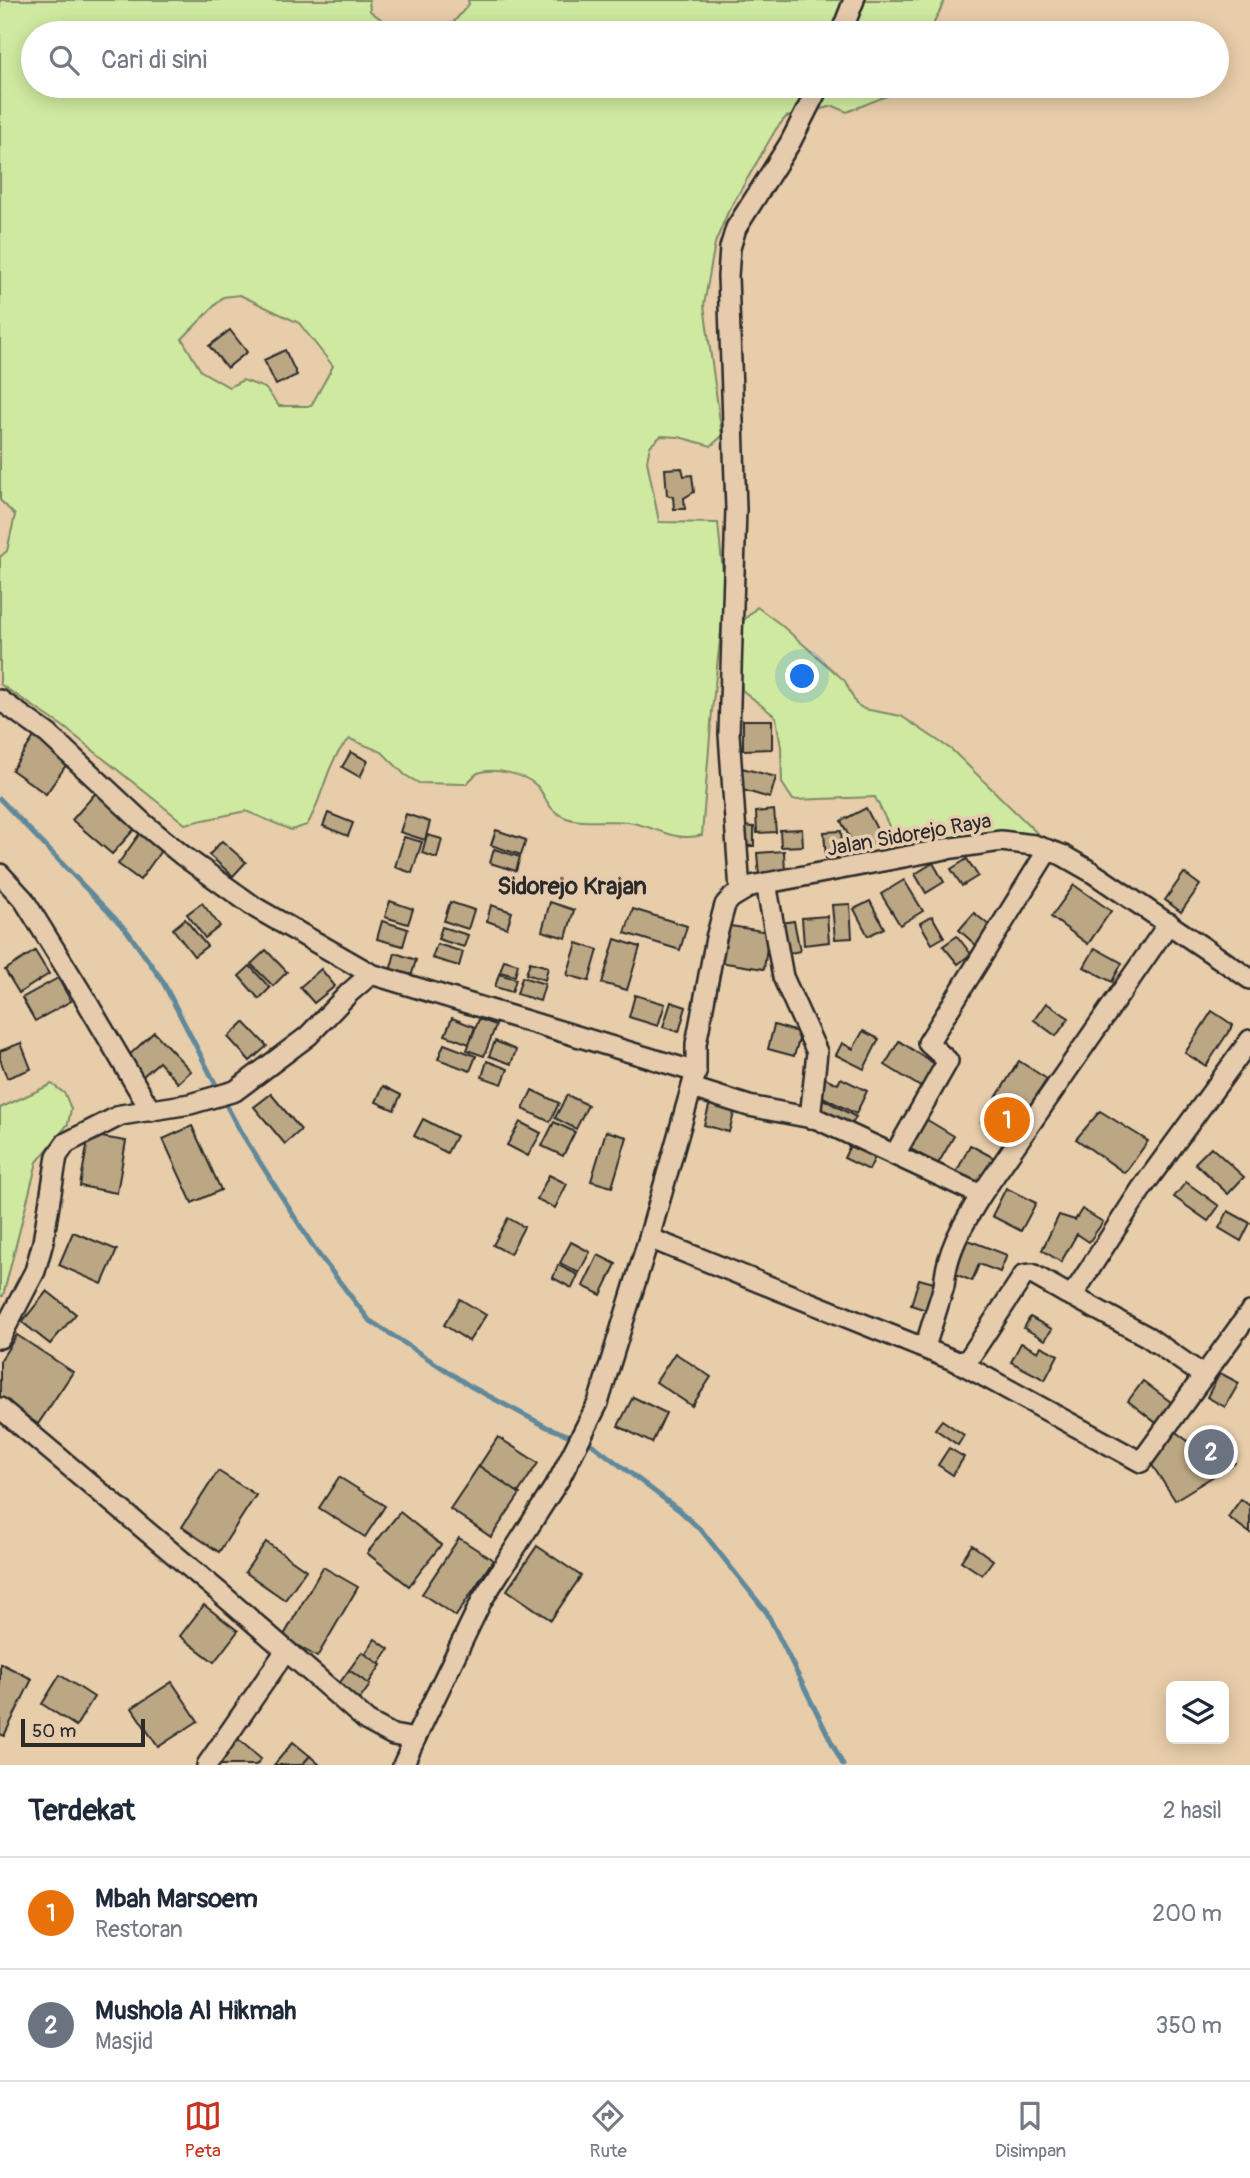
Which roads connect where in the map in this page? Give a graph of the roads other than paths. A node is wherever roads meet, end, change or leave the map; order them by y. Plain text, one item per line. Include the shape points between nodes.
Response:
1 (854, 0) edge
2 (846, 21) edge
3 (813, 98) edge
4 (0, 700) edge
5 (1048, 850) junction
6 (0, 874) edge
7 (766, 883) junction
8 (740, 891) junction
9 (1169, 923) junction
10 (371, 974) junction
11 (1250, 979) edge
12 (1250, 1040) edge
13 (687, 1074) junction
14 (151, 1111) junction
15 (810, 1118) junction
16 (895, 1154) junction
17 (981, 1195) junction
18 (649, 1238) junction
19 (1070, 1295) junction
20 (1250, 1312) edge
21 (0, 1338) edge
22 (925, 1347) junction
23 (958, 1362) junction
24 (1203, 1376) junction
25 (0, 1408) edge
26 (285, 1652) junction
27 (415, 1739) junction
28 (207, 1765) edge
29 (403, 1765) edge

1 - 2 street
3 - 8 street via 744,213 730,248 736,509 729,734
4 - 10 street via 48,734 182,855 256,908
5 - 7 street, Jalan Sidorejo Raya via 1001,841
5 - 9 street, Jalan Sidorejo Raya via 1090,871
5 - 16 street via 928,1044 948,1061
6 - 14 street via 24,900
7 - 8 street, Jalan Sidorejo Raya
7 - 15 street via 782,977 817,1052
8 - 13 street via 724,905
9 - 11 street, Jalan Sidorejo Raya
9 - 17 street
10 - 13 street
10 - 14 street via 308,1036 235,1091
12 - 19 street
13 - 15 street via 749,1106
13 - 18 street
14 - 21 street via 121,1115 61,1148 34,1271
15 - 16 street
16 - 17 street
17 - 22 street via 956,1236
18 - 22 street
18 - 27 street via 598,1403 560,1478 482,1600
19 - 23 street via 1032,1274 1024,1275 968,1360
19 - 24 street via 1148,1336
20 - 24 street
22 - 23 street
23 - 24 street via 1141,1462
25 - 26 street
26 - 27 street via 367,1721 393,1735
26 - 28 street
27 - 29 street

